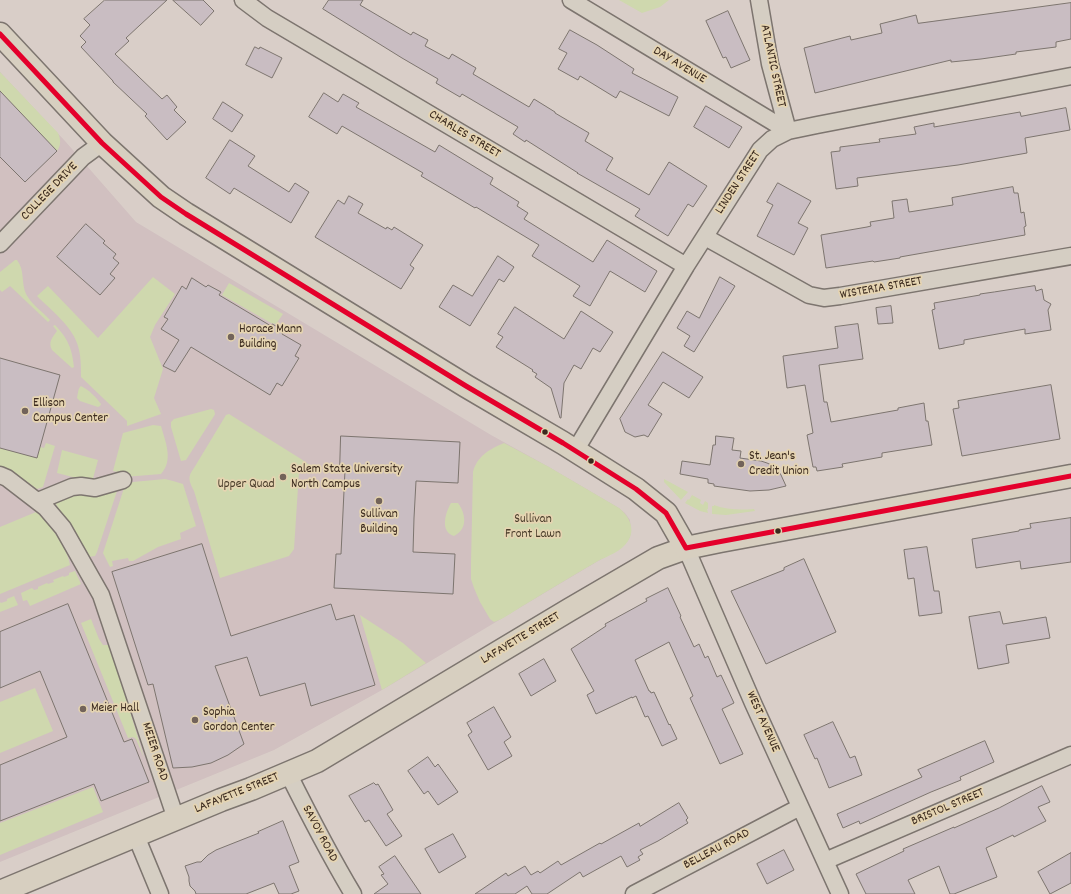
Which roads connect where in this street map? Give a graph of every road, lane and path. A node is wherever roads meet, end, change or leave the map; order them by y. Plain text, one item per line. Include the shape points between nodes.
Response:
1 (243, 0) edge
2 (571, 0) edge
3 (758, 0) edge
4 (0, 34) edge
5 (1071, 76) edge
6 (788, 131) junction
7 (102, 143) junction
8 (705, 236) junction
9 (0, 244) edge
10 (1071, 256) edge
11 (686, 266) junction
12 (575, 451) junction
13 (0, 474) edge
14 (1071, 476) edge
15 (123, 480) dead end
16 (38, 502) junction
17 (686, 548) junction
18 (1071, 755) edge
19 (288, 773) junction
20 (800, 807) junction
21 (176, 819) junction
22 (136, 836) junction
23 (825, 861) junction
24 (4, 892) edge
25 (160, 894) edge
26 (353, 894) edge
27 (634, 894) edge
28 (840, 894) edge

1 - 11 street, CHARLES STREET via 267,18
2 - 6 street, DAY AVENUE
3 - 6 street, ATLANTIC STREET via 770,64
4 - 7 main road
5 - 6 street, LINDEN STREET
6 - 8 street, LINDEN STREET via 772,139 760,150
7 - 9 street, COLLEGE DRIVE via 83,158
7 - 12 main road via 161,197 186,214
8 - 10 street, WISTERIA STREET via 809,295 824,298
8 - 11 street, LINDEN STREET
11 - 12 street, LINDEN STREET
12 - 17 main road via 636,488 666,513
13 - 16 street, MEIER ROAD
14 - 17 main road, LAFAYETTE STREET
15 - 16 street via 95,488 72,487
16 - 21 street, MEIER ROAD via 63,528 101,595
17 - 19 main road, LAFAYETTE STREET via 658,558 317,761
17 - 20 street, WEST AVENUE
18 - 23 street, BRISTOL STREET
19 - 21 main road, LAFAYETTE STREET
19 - 26 street, SAVOY ROAD
20 - 23 street, WEST AVENUE
20 - 27 street, BELLEAU ROAD
21 - 22 main road, LAFAYETTE STREET
22 - 24 main road, LAFAYETTE STREET
22 - 25 street
23 - 28 street, WEST AVENUE

